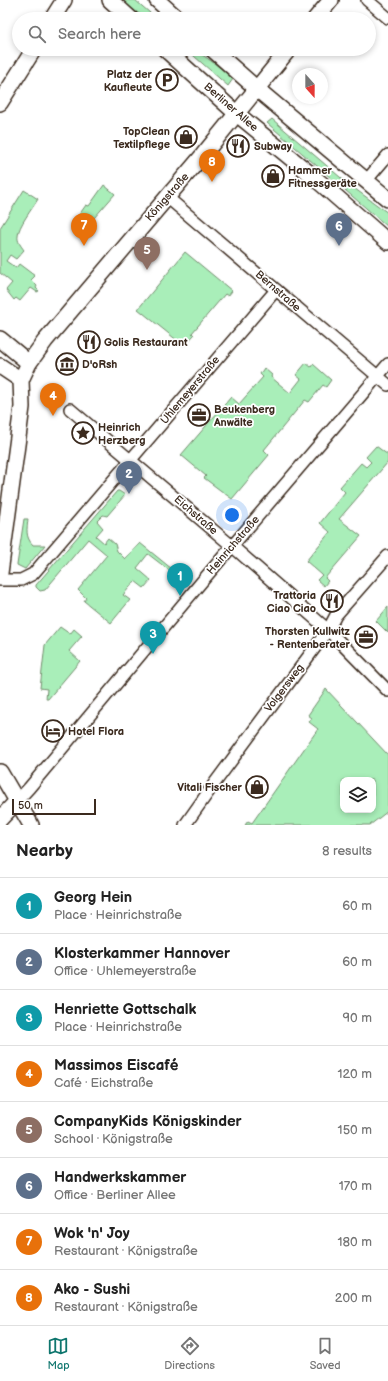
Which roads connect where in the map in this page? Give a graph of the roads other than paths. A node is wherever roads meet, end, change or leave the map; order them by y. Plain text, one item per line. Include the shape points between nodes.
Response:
1 (64, 0) edge
2 (110, 0) edge
3 (157, 0) edge
4 (331, 0) edge
5 (367, 0) edge
6 (56, 12) edge
7 (123, 12) edge
8 (170, 12) edge
9 (321, 12) edge
10 (388, 18) edge
11 (30, 56) edge
12 (173, 56) edge
13 (220, 56) edge
14 (284, 56) edge
15 (257, 89) junction
16 (0, 103) edge
17 (238, 114) junction
18 (388, 155) edge
19 (366, 181) junction
20 (168, 197) junction
21 (388, 200) edge
22 (388, 242) edge
23 (276, 290) junction
24 (0, 339) edge
25 (29, 363) junction
26 (388, 364) edge
27 (0, 366) edge
28 (378, 376) junction
29 (21, 380) junction
30 (388, 385) edge
31 (70, 409) dead end
32 (131, 460) junction
33 (232, 546) junction
34 (388, 556) edge
35 (0, 573) edge
36 (0, 580) edge
37 (328, 630) junction
38 (388, 691) edge
39 (0, 772) edge
40 (17, 801) junction
41 (0, 819) edge
42 (31, 825) edge
43 (185, 825) edge

1 - 6 street
2 - 7 street
3 - 8 street
4 - 9 street
5 - 10 street
11 - 16 street
12 - 17 street, Berliner Allee
13 - 15 street
14 - 15 street, Königstraße
15 - 17 street, Königstraße
15 - 19 street
17 - 20 street, Königstraße
17 - 22 street, Berliner Allee
18 - 19 street
19 - 21 street
20 - 23 street, Bernstraße
20 - 25 street, Königstraße
23 - 28 street, Bernstraße
23 - 32 street, Uhlemeyerstraße
24 - 25 street
25 - 29 street, Königstraße
26 - 28 street, Heinrichstraße
27 - 29 street
28 - 30 street, Bernstraße
28 - 33 street, Heinrichstraße
29 - 35 street via 22,407
31 - 32 street, Eichstraße
32 - 33 street, Eichstraße
32 - 36 street, Uhlemeyerstraße via 33,574 21,580
33 - 37 street, Eichstraße
33 - 40 street, Heinrichstraße
34 - 37 street, Volgersweg via 336,615
37 - 38 street, Eichstraße
37 - 43 street, Volgersweg
39 - 40 street
40 - 41 street
40 - 42 street

